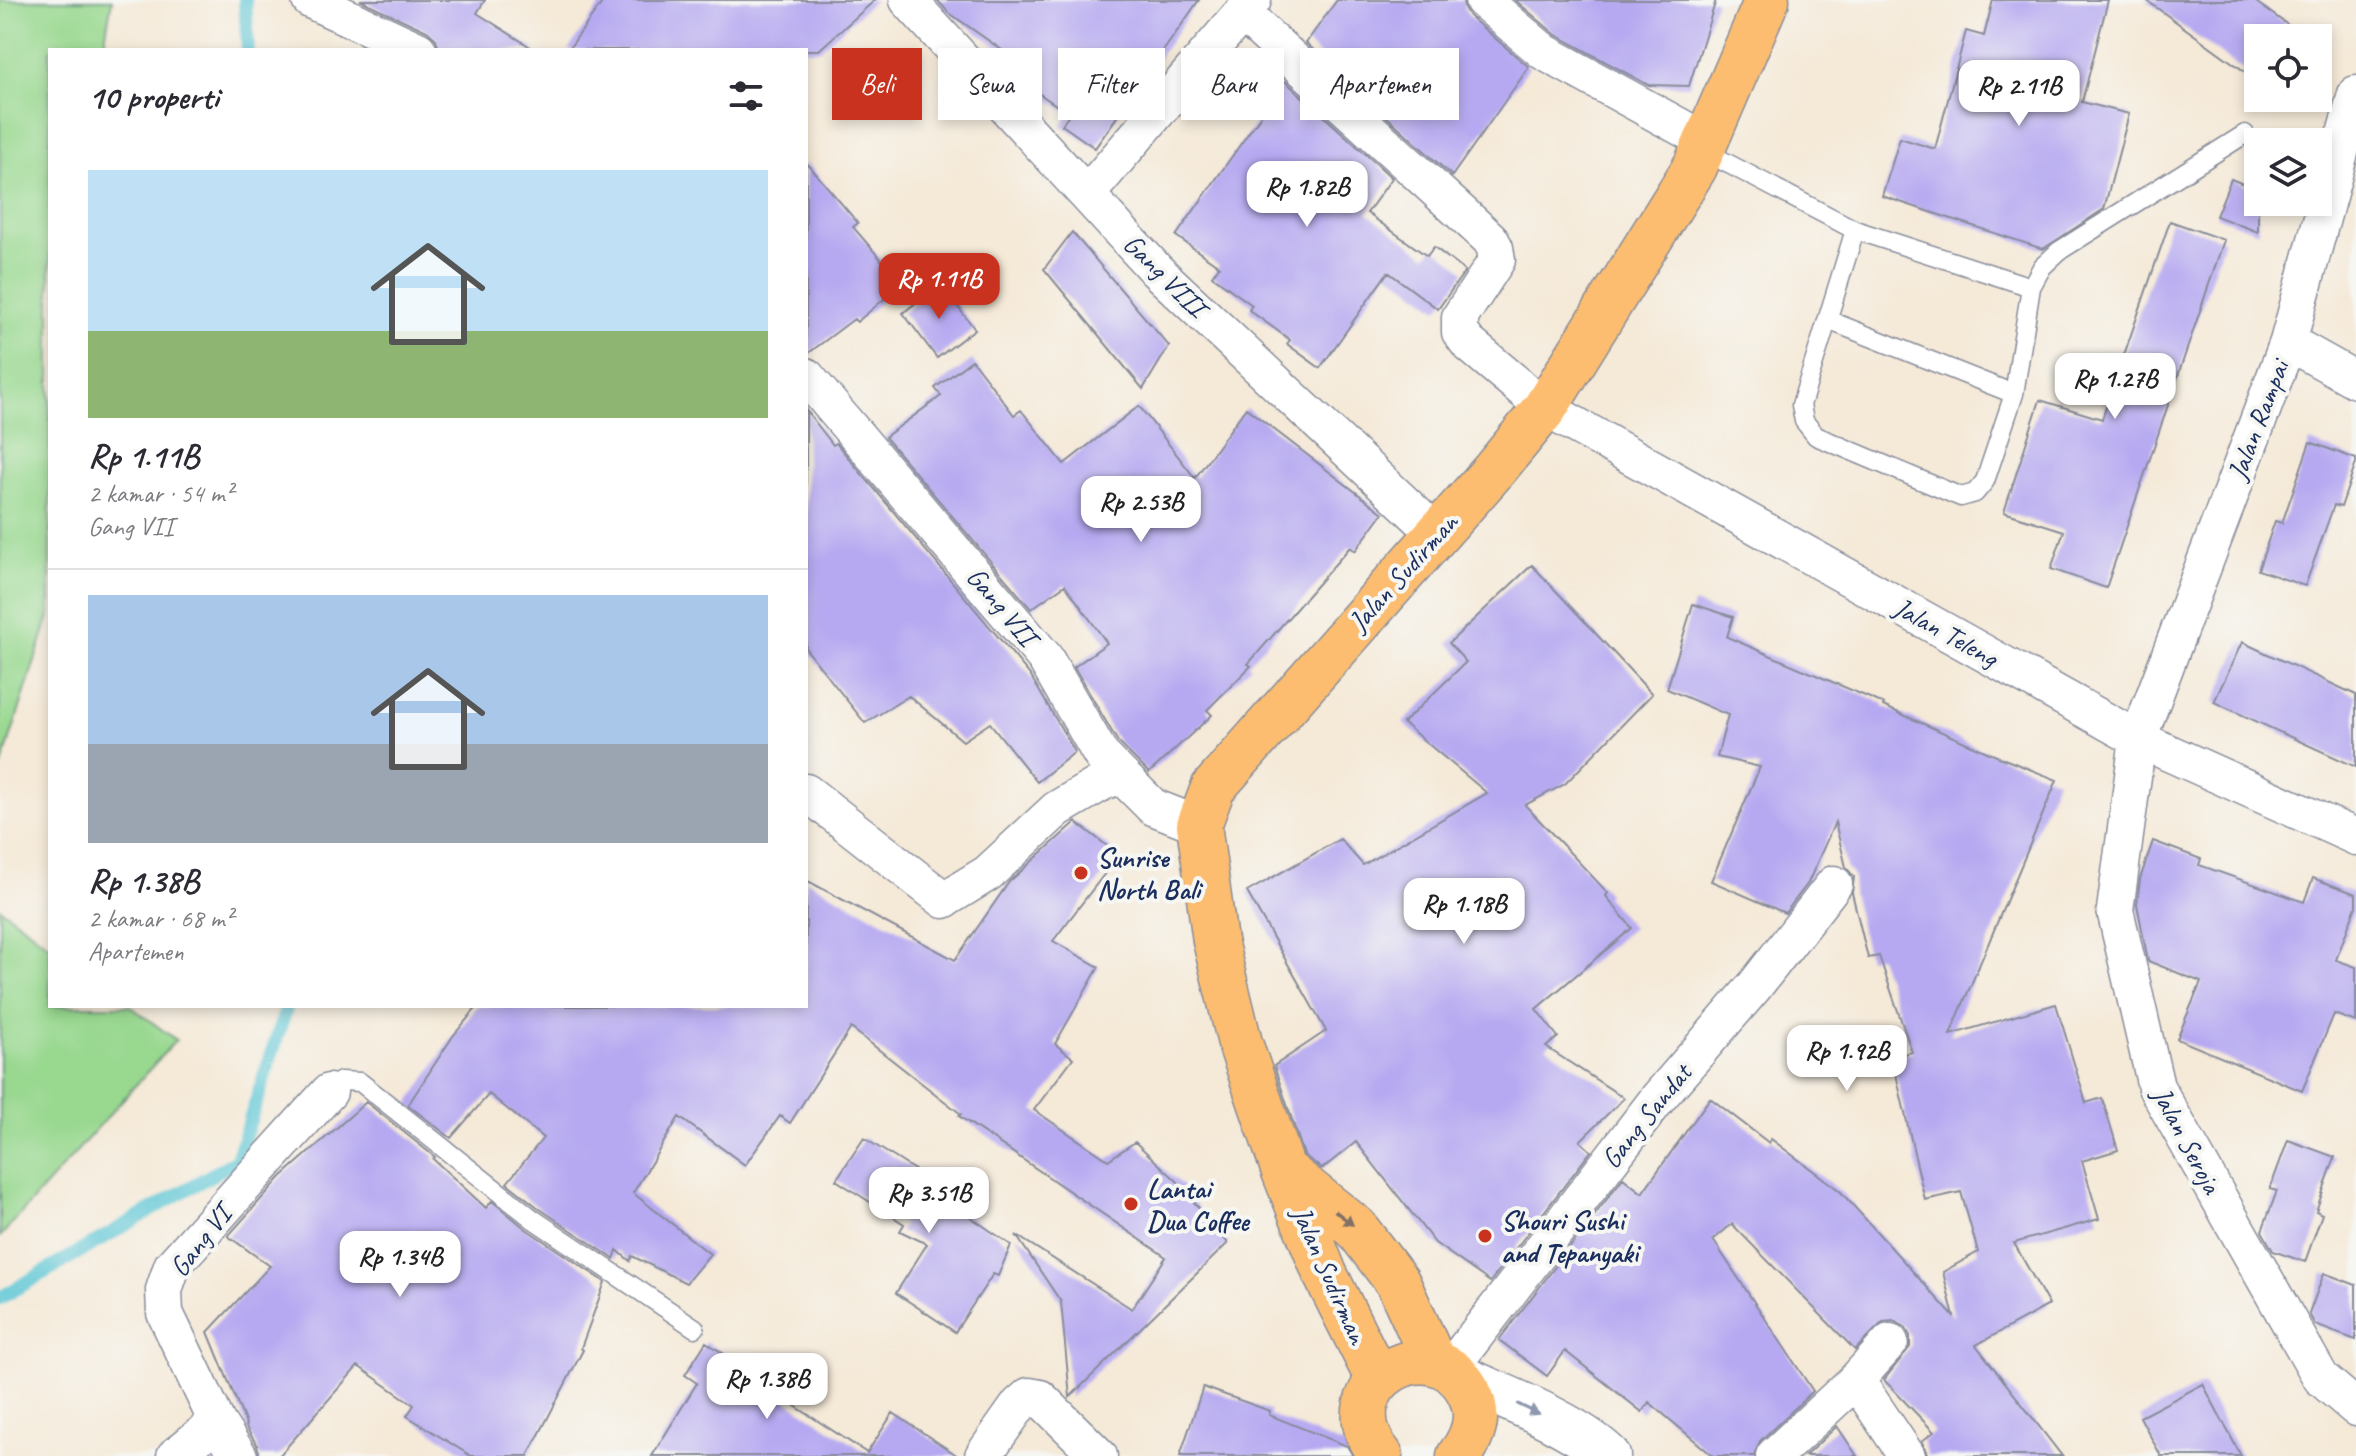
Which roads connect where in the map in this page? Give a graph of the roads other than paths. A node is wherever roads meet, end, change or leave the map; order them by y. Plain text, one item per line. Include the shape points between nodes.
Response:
1 (310, 0) edge
2 (908, 0) edge
3 (1483, 0) edge
4 (1767, 0) edge
5 (1248, 6) edge
6 (414, 48) edge
7 (2356, 94) edge
8 (2244, 135) edge
9 (1704, 145) junction
10 (1087, 194) junction
11 (1855, 230) junction
12 (2031, 287) junction
13 (1828, 320) junction
14 (2288, 342) junction
15 (808, 378) edge
16 (2356, 380) edge
17 (2014, 394) junction
18 (1545, 408) junction
19 (1437, 534) junction
20 (2138, 739) junction
21 (1121, 775) junction
22 (808, 794) edge
23 (1199, 825) junction
24 (2356, 837) edge
25 (1834, 884) dead end
26 (329, 1092) joint
27 (1283, 1169) junction
28 (695, 1328) dead end
29 (1890, 1342) dead end
30 (1450, 1366) junction
31 (1378, 1380) junction
32 (1856, 1380) junction
33 (2356, 1408) edge
34 (217, 1422) junction
35 (175, 1456) edge
36 (239, 1456) edge
37 (983, 1456) edge
38 (1099, 1456) edge
39 (1381, 1456) edge
40 (1460, 1456) edge
41 (1466, 1456) edge
42 (1608, 1456) edge
43 (1774, 1456) edge
44 (1907, 1456) edge

1 - 6 street
2 - 10 street, Gang VIII
3 - 9 street via 1544,52
4 - 9 main road, Jalan Sudirman
5 - 10 street
5 - 18 street, Jalan Teleng via 1490,239 1497,260 1460,317 1460,332
7 - 14 street, Jalan Rampai
8 - 12 lane via 2059,251
9 - 11 lane
9 - 18 main road, Jalan Sudirman
10 - 19 street, Gang VIII via 1156,270
11 - 12 lane
11 - 13 lane
12 - 17 lane
13 - 17 lane
13 - 17 lane via 1801,405 1804,421 1816,436 1961,497 1975,493 1985,481
14 - 16 street
14 - 20 street, Jalan Rampai
15 - 21 street, Gang VII via 1045,658 1101,755
18 - 19 main road, Jalan Sudirman
18 - 20 street, Jalan Teleng
19 - 23 main road, Jalan Sudirman via 1213,788
20 - 24 street, Jalan Teleng
20 - 33 street, Jalan Seroja via 2115,910 2156,1087 2321,1378
21 - 22 street via 1057,809 988,873 944,900
21 - 23 street, Gang VII via 1153,807
23 - 27 main road, Jalan Sudirman via 1215,941 1240,1043
25 - 30 street, Gang Sandat via 1659,1097
26 - 28 lane via 341,1081 360,1082 533,1219
26 - 34 street, Gang VI via 172,1266 164,1290 165,1313
27 -> 30 main road, Jalan Sudirman via 1356,1228
27 - 31 main road, Jalan Sudirman via 1325,1274
29 - 32 street
30 - 31 main road via 1414,1361 1394,1367
30 - 40 main road, Jalan Sudirman via 1475,1406 1475,1424
30 -> 42 street
31 - 39 main road via 1364,1412 1372,1446
32 - 43 street
32 - 44 street
34 - 35 street
34 - 36 street, Gang VI
37 - 38 street via 1029,1396 1040,1398
40 - 41 street

